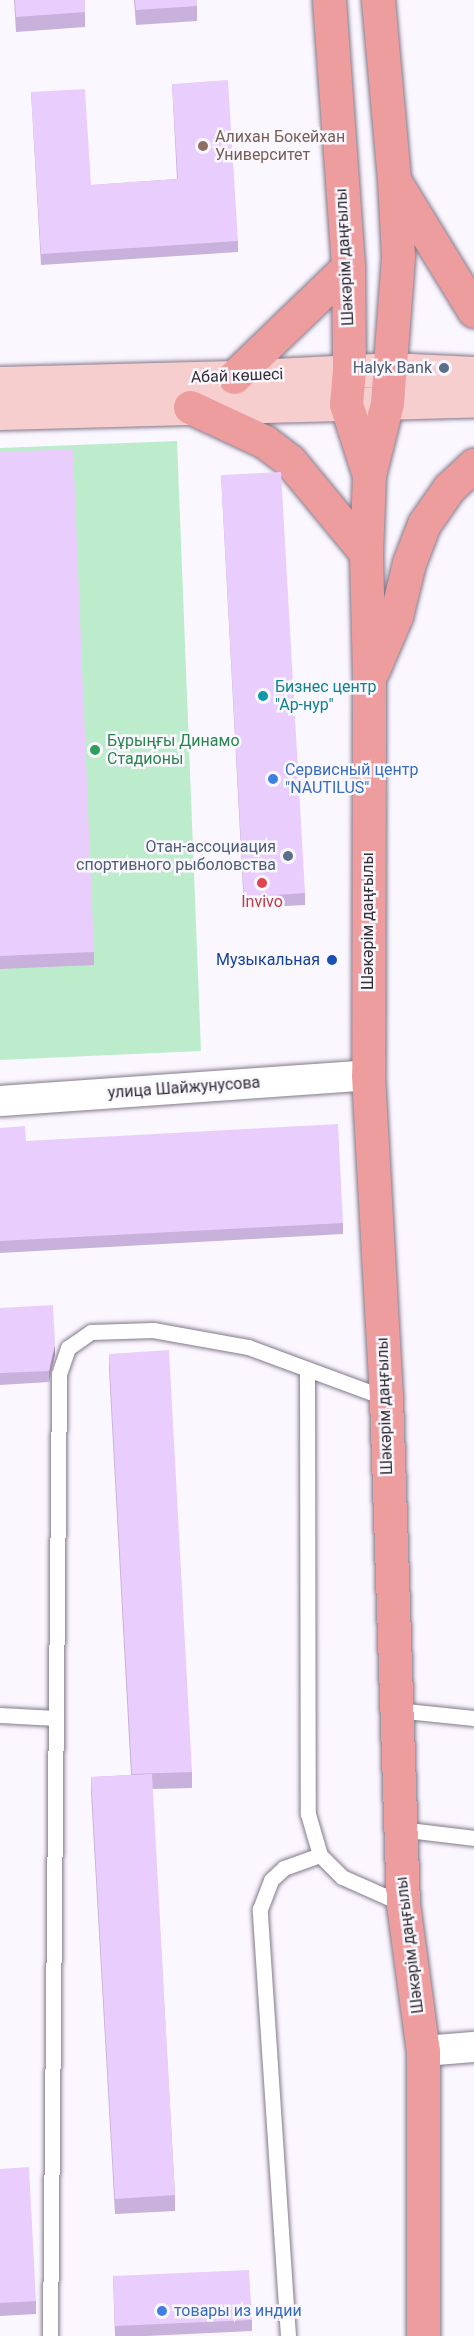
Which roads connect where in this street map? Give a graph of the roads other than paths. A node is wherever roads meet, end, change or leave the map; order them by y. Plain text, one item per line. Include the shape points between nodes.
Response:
1 (329, 0) edge
2 (378, 0) edge
3 (394, 180) junction
4 (348, 267) junction
5 (474, 311) edge
6 (390, 369) junction
7 (349, 370) junction
8 (474, 373) edge
9 (234, 377) junction
10 (0, 383) edge
11 (474, 401) edge
12 (387, 403) junction
13 (346, 404) junction
14 (189, 408) junction
15 (0, 413) edge
16 (474, 465) edge
17 (369, 475) junction
18 (366, 553) junction
19 (369, 680) junction
20 (368, 1075) junction
21 (0, 1101) edge
22 (307, 1369) junction
23 (386, 1398) junction
24 (396, 1710) junction
25 (0, 1715) edge
26 (56, 1718) junction
27 (474, 1718) edge
28 (400, 1829) junction
29 (474, 1838) edge
30 (320, 1855) junction
31 (403, 1904) junction
32 (474, 2047) edge
33 (423, 2051) junction
34 (50, 2336) edge
35 (288, 2336) edge
36 (423, 2336) edge

1 - 4 main road, Шәкәрім даңғылы
2 - 3 main road, Шәкәрім даңғылы
3 - 5 main road
3 - 6 main road, Шәкәрім даңғылы via 398,257
4 - 7 main road, Шәкәрім даңғылы
4 - 9 main road
6 - 7 main road, Абай көшесі
6 - 8 main road, Абай көшесі
6 - 12 main road, Шәкәрім даңғылы
7 - 9 main road, Абай көшесі
7 - 13 main road, Шәкәрім даңғылы
9 - 10 main road, Абай көшесі
11 - 12 main road, Абай көшесі
12 - 13 main road, Абай көшесі
12 - 17 main road, Шәкәрім даңғылы
13 - 14 main road, Абай көшесі
13 - 17 main road, Шәкәрім даңғылы
14 - 15 main road, Абай көшесі
14 - 18 main road via 265,442 290,461
16 - 19 main road via 449,488 424,524 396,616
17 - 18 main road, Шәкәрім даңғылы
18 - 19 main road, Шәкәрім даңғылы
19 - 20 main road, Шәкәрім даңғылы
20 - 21 street, улица Шайжунусова
20 - 23 main road, Шәкәрім даңғылы
22 - 23 lane
22 - 26 lane via 248,1347 153,1330 91,1332 68,1348 58,1374
22 - 30 lane via 308,1814
23 - 24 main road, Шәкәрім даңғылы
24 - 27 lane
24 - 28 main road, Шәкәрім даңғылы
25 - 26 lane
26 - 34 lane
28 - 29 lane
28 - 31 main road, Шәкәрім даңғылы
30 - 31 lane via 342,1877
30 - 35 lane via 284,1868 271,1880 260,1909
31 - 33 main road, Шәкәрім даңғылы
32 - 33 street
33 - 36 main road, Шәкәрім даңғылы

